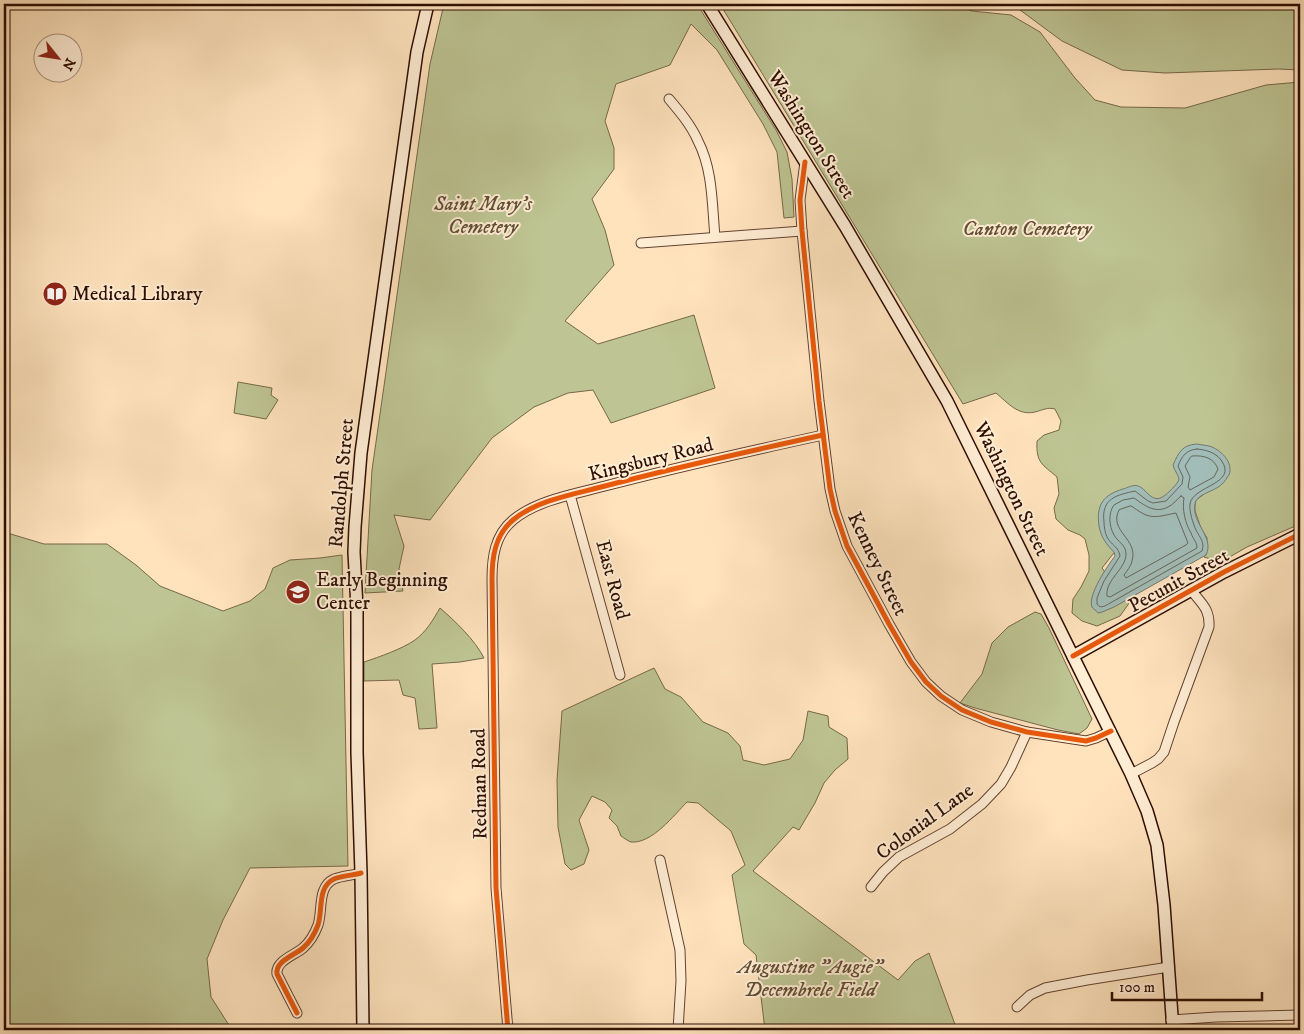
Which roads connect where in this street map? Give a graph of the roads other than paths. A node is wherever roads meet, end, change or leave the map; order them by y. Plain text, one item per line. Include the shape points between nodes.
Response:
1 (428, 4) edge
2 (707, 4) edge
3 (669, 99) dead end
4 (805, 162) junction
5 (802, 231) junction
6 (715, 237) junction
7 (641, 243) dead end
8 (823, 434) junction
9 (570, 495) junction
10 (1300, 534) edge
11 (499, 538) joint
12 (1191, 590) junction
13 (1073, 656) junction
14 (620, 675) dead end
15 (1110, 731) junction
16 (1027, 732) junction
17 (1131, 774) junction
18 (660, 860) dead end
19 (362, 873) junction
20 (871, 887) dead end
21 (1169, 967) junction
22 (1017, 1007) dead end
23 (298, 1013) dead end
24 (1300, 1015) edge
25 (1172, 1025) edge
26 (362, 1030) edge
27 (508, 1030) edge
28 (678, 1030) edge

1 - 19 main road, Randolph Street via 416,62 358,481 354,552
2 - 4 main road, Washington Street
3 - 6 street via 685,118 707,163
4 - 5 street, Kenney Street via 800,200
4 - 13 main road, Washington Street via 947,401
5 - 6 street
5 - 8 street, Kenney Street
6 - 7 street
8 - 9 street, Kingsbury Road
8 - 16 street, Kenney Street via 835,511 848,546 911,662 926,682 962,710
9 - 11 street, Kingsbury Road via 528,509 511,521
9 - 14 street, East Road
10 - 12 main road, Pecunit Street
11 - 27 street, Redman Road via 494,551 492,579 496,888
12 - 13 main road, Pecunit Street
12 - 17 street, Pecunit Street via 1207,610 1209,627 1164,752
13 - 15 main road, Washington Street
15 - 16 street, Kenney Street via 1086,741
15 - 17 main road, Washington Street
16 - 20 street, Colonial Lane via 1001,784 982,804 950,829 899,857
17 - 21 main road, Washington Street via 1157,845
18 - 28 street via 680,950
19 - 23 street via 334,879 327,885 312,938 276,970
19 - 26 main road, Randolph Street
21 - 22 street via 1045,988 1030,995
21 - 25 main road, Washington Street
24 - 25 street via 1216,1017

